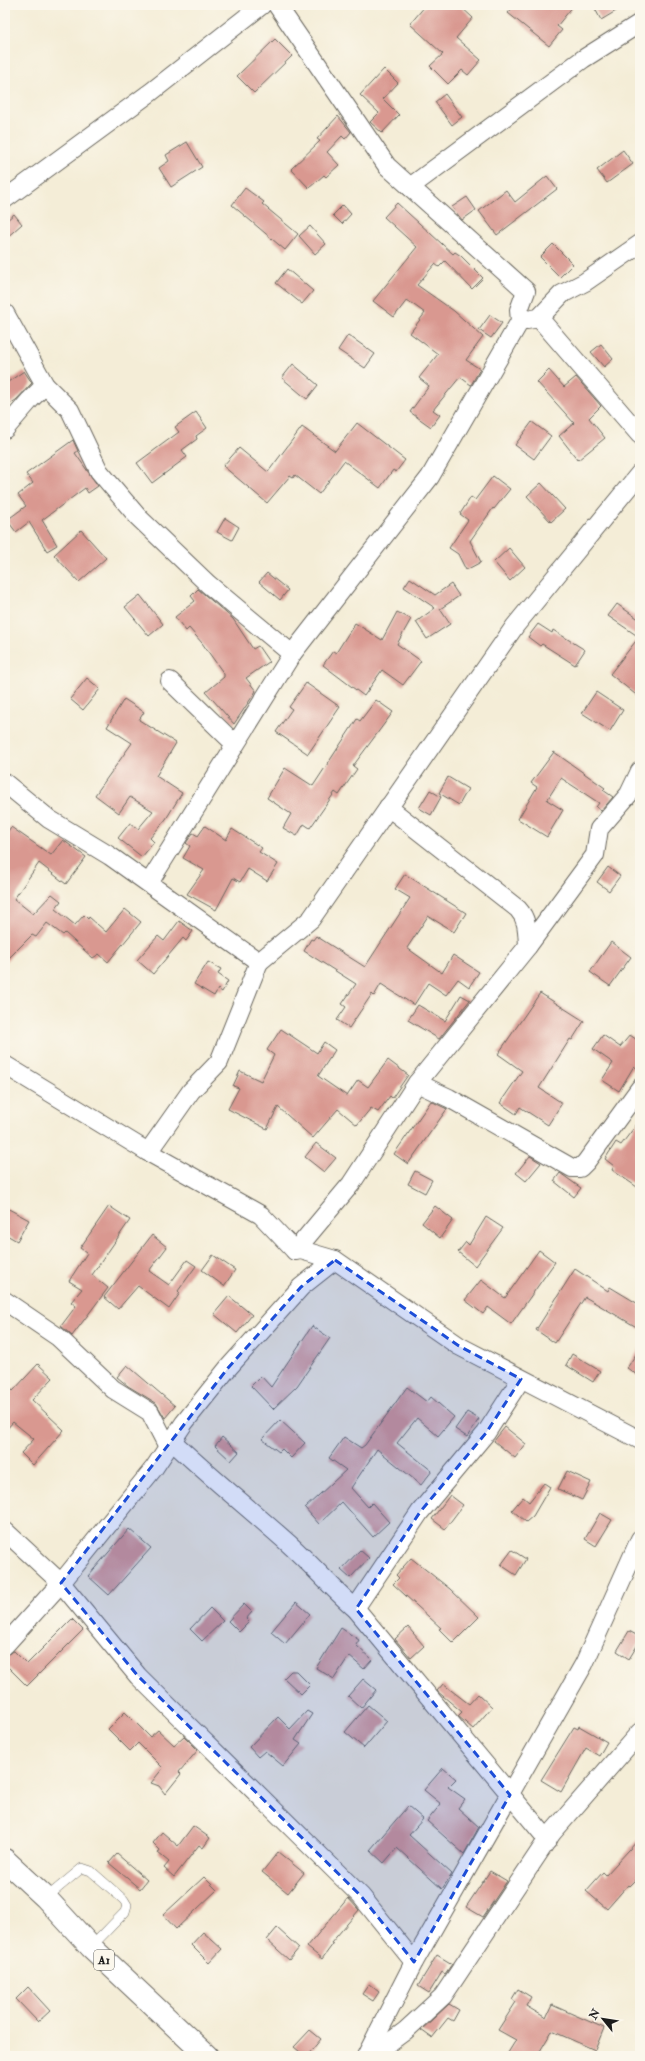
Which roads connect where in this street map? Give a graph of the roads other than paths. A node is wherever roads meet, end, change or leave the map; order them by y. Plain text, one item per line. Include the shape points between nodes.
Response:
1 (262, 5) edge
2 (277, 5) edge
3 (640, 23) edge
4 (410, 187) junction
5 (5, 199) edge
6 (640, 244) edge
7 (5, 313) edge
8 (539, 318) junction
9 (520, 321) junction
10 (45, 385) junction
11 (5, 429) edge
12 (640, 434) edge
13 (640, 473) edge
14 (292, 654) junction
15 (170, 681) dead end
16 (234, 744) junction
17 (640, 771) edge
18 (5, 784) edge
19 (388, 808) junction
20 (149, 883) junction
21 (528, 946) junction
22 (259, 962) junction
23 (5, 1065) edge
24 (417, 1083) junction
25 (640, 1088) edge
26 (148, 1152) junction
27 (295, 1251) junction
28 (335, 1260) junction
29 (5, 1301) edge
30 (521, 1379) junction
31 (640, 1440) edge
32 (170, 1444) junction
33 (5, 1531) edge
34 (640, 1539) edge
35 (61, 1583) junction
36 (356, 1609) junction
37 (5, 1645) edge
38 (640, 1732) edge
39 (510, 1795) junction
40 (548, 1840) junction
41 (5, 1860) edge
42 (46, 1898) junction
43 (91, 1948) junction
44 (414, 1962) junction
45 (206, 2056) edge
46 (366, 2056) edge
47 (372, 2056) edge

1 - 5 street via 151,92
2 - 4 street via 387,166
3 - 4 street via 583,59
4 - 9 street via 526,291 519,310
6 - 8 street via 586,282 562,294
7 - 10 street
8 - 9 street
8 - 12 street
9 - 14 street via 430,477
10 - 11 street
10 - 14 street via 70,410 99,471 138,517 208,584
13 - 19 street via 515,626
14 - 16 street
15 - 16 street
16 - 20 street
17 - 21 street via 629,794 599,829 595,855
18 - 20 street via 49,819
19 - 21 street via 518,909 527,924
19 - 22 street via 311,919
20 - 22 street
21 - 24 street
22 - 26 street via 218,1062 191,1091
23 - 26 street
24 - 25 street via 449,1098 572,1168 580,1168 586,1162
24 - 27 street via 351,1184
26 - 27 street via 261,1215
27 - 28 street via 302,1250
28 - 30 street via 459,1346
28 - 32 street via 301,1287 228,1368
29 - 32 street via 58,1337 113,1390 150,1412
30 - 31 street
30 - 36 street via 486,1433 420,1512
32 - 35 street via 154,1468
32 - 36 street via 290,1545
33 - 35 street
34 - 39 street via 584,1664
35 - 37 street
35 - 44 street via 138,1676 361,1896
36 - 39 street
38 - 40 street
39 - 40 street
39 - 44 street
40 - 47 street via 443,1996 405,2031
41 - 42 highway, A1
42 - 43 highway, A1
42 - 43 lane via 82,1868 91,1871 124,1900 127,1905 125,1912
43 - 45 highway, A1
44 - 46 street

